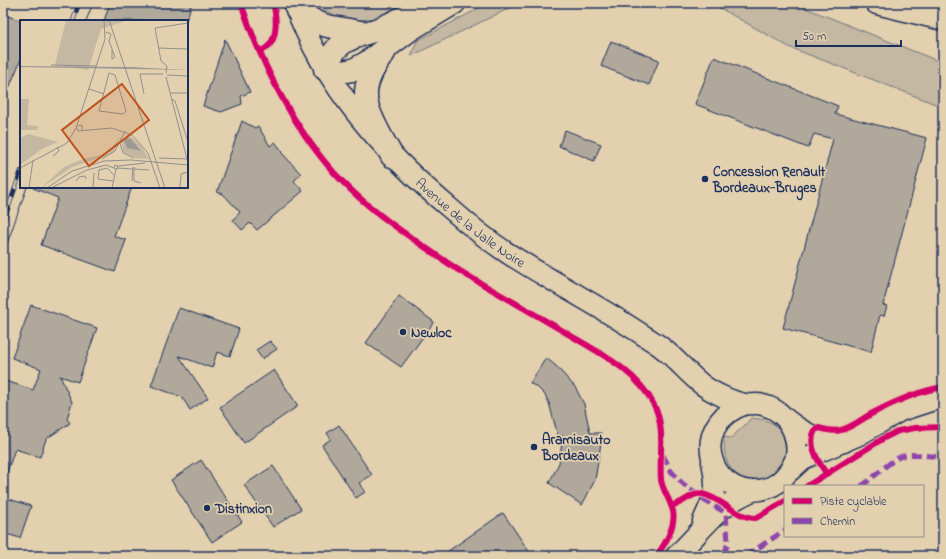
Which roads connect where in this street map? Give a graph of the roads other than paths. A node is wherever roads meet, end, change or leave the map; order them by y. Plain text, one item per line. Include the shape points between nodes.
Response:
1 (430, 3) edge
2 (454, 3) edge
3 (877, 3) edge
4 (916, 3) edge
5 (296, 7) edge
6 (943, 12) edge
7 (943, 20) edge
8 (366, 33) junction
9 (389, 46) junction
10 (325, 69) junction
11 (392, 156) junction
12 (705, 386) junction
13 (943, 397) edge
14 (746, 404) junction
15 (787, 420) junction
16 (712, 435) junction
17 (844, 442) junction
18 (711, 457) junction
19 (790, 471) junction
20 (755, 490) junction
21 (697, 534) junction
22 (676, 556) edge

1 - 8 highway via 406,18
2 - 9 highway
3 - 7 highway
4 - 6 highway
5 - 8 highway via 316,22
5 - 10 main road, Avenue de la Jalle Noire
8 - 10 highway via 348,39 338,47 331,54
9 - 10 highway via 353,70 340,72
9 - 11 highway via 368,80 366,96 371,116
10 - 11 main road, Avenue de la Jalle Noire
11 - 12 main road, Avenue de la Jalle Noire via 444,204 507,253 662,348
12 - 14 main road, Avenue de la Jalle Noire
12 - 16 main road via 712,412
13 - 17 main road via 900,411
14 - 15 main road via 768,406
14 - 16 main road via 724,414
15 - 17 main road via 813,437
15 - 19 main road via 794,431 797,445
16 - 18 main road
17 - 19 main road via 803,459
18 - 20 main road via 717,470 727,481 740,488
18 - 21 main road via 716,489 714,499
19 - 20 main road via 768,488
20 - 21 main road via 725,505
21 - 22 main road

